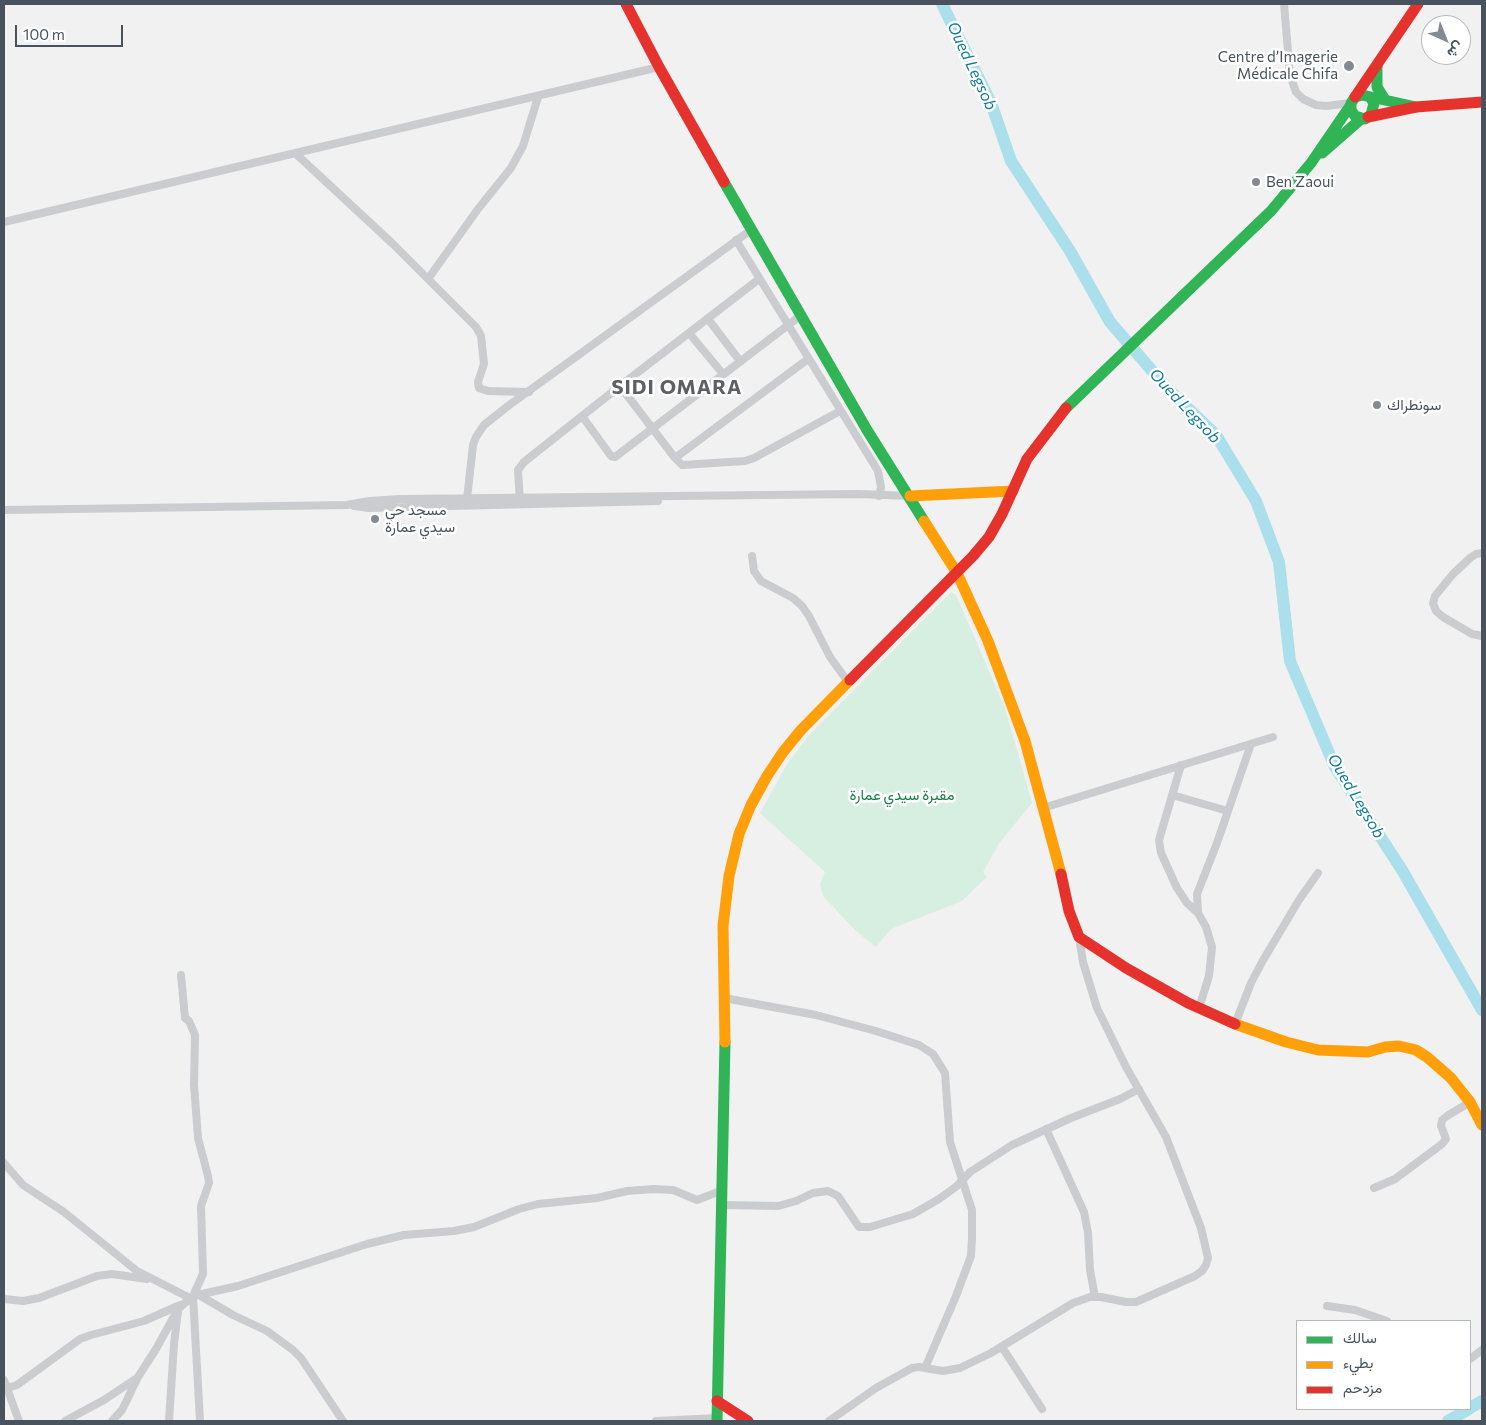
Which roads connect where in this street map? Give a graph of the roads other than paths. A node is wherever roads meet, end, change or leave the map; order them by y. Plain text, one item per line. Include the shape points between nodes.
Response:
1 (626, 4) edge
2 (1284, 4) edge
3 (1418, 4) edge
4 (1377, 64) junction
5 (659, 67) junction
6 (538, 97) junction
7 (1370, 97) junction
8 (1384, 100) junction
9 (1352, 102) junction
10 (1482, 102) edge
11 (1416, 107) junction
12 (1365, 118) junction
13 (295, 153) junction
14 (1311, 162) junction
15 (4, 222) edge
16 (751, 230) junction
17 (736, 240) junction
18 (428, 279) junction
19 (759, 279) junction
20 (800, 316) junction
21 (708, 319) junction
22 (787, 325) junction
23 (689, 333) junction
24 (808, 359) junction
25 (740, 361) junction
26 (723, 374) junction
27 (620, 386) junction
28 (529, 392) junction
29 (840, 411) junction
30 (582, 416) junction
31 (653, 427) junction
32 (867, 430) junction
33 (856, 437) junction
34 (675, 458) junction
35 (891, 468) junction
36 (878, 471) junction
37 (1013, 491) junction
38 (879, 496) junction
39 (910, 496) junction
40 (467, 498) junction
41 (520, 501) junction
42 (347, 505) junction
43 (4, 510) edge
44 (1482, 553) edge
45 (752, 556) dead end
46 (956, 573) junction
47 (1482, 636) edge
48 (848, 682) junction
49 (1273, 737) dead end
50 (1251, 744) junction
51 (1181, 765) junction
52 (1172, 795) junction
53 (1043, 808) junction
54 (1228, 811) junction
55 (1318, 873) dead end
56 (1198, 913) junction
57 (1079, 937) junction
58 (181, 975) dead end
59 (724, 998) junction
60 (1199, 1008) junction
61 (1235, 1024) junction
62 (1139, 1089) junction
63 (1470, 1102) junction
64 (1482, 1125) edge
65 (1046, 1129) junction
66 (4, 1163) edge
67 (962, 1181) junction
68 (1374, 1188) dead end
69 (723, 1190) junction
70 (722, 1205) junction
71 (154, 1280) junction
72 (1095, 1297) junction
73 (4, 1299) edge
74 (189, 1300) junction
75 (1328, 1306) dead end
76 (1384, 1320) edge
77 (1002, 1347) junction
78 (1482, 1350) edge
79 (1471, 1358) edge
80 (925, 1368) junction
81 (138, 1377) junction
82 (5, 1385) edge
83 (717, 1400) junction
84 (1042, 1409) dead end
85 (717, 1420) edge
86 (19, 1421) edge
87 (65, 1421) edge
88 (112, 1421) edge
89 (169, 1421) edge
90 (200, 1421) edge
91 (343, 1421) edge
92 (656, 1421) edge
93 (748, 1421) edge
94 (829, 1421) edge

1 - 5 main road
2 - 9 street via 1290,75 1296,92 1316,105
3 - 4 main road
4 - 8 main road via 1377,87
4 - 9 main road
5 - 6 street
5 - 16 main road
6 - 13 street
6 - 18 street via 523,146 511,168
7 - 8 main road
7 - 9 main road via 1362,95
7 - 12 main road via 1374,108
8 - 11 main road
9 - 12 main road via 1352,113
9 - 14 main road
10 - 11 main road
11 - 12 main road
12 - 14 main road
13 - 15 street
13 - 18 street
14 - 37 main road via 1250,232 1082,392 1043,436 1027,460
16 - 17 street
16 - 20 main road
17 - 19 street
17 - 28 street
18 - 28 street via 481,336 484,364 479,388
19 - 21 street
19 - 22 street
20 - 22 street
20 - 32 main road
21 - 23 street
21 - 25 street
22 - 24 street
22 - 25 street
23 - 26 street
23 - 27 street
24 - 29 street
24 - 34 street
25 - 26 street
26 - 31 street
27 - 30 street
27 - 31 street
28 - 40 street via 489,421 476,437
29 - 33 street
29 - 34 street via 745,461 682,465
30 - 31 street via 613,457
30 - 41 street via 520,467
31 - 34 street
32 - 33 street
32 - 35 main road
33 - 36 street
35 - 36 street
35 - 39 main road
36 - 38 street
37 - 39 main road
37 - 46 main road via 989,537
38 - 39 street
38 - 41 street
39 - 46 main road
40 - 41 street
40 - 42 street via 400,499
41 - 42 street via 370,508
42 - 43 street
44 - 47 street via 1470,558 1453,574 1433,602 1436,611 1450,622
45 - 48 street via 754,571 761,581 794,598 802,606
46 - 48 main road
46 - 53 main road via 1005,686 1025,741
48 - 59 main road via 783,752 751,805 739,834 725,901
49 - 50 street
50 - 51 street
50 - 54 street
51 - 52 street
51 - 53 street
52 - 54 street
52 - 56 street via 1159,840 1161,852 1176,888
53 - 57 main road via 1069,911
54 - 56 street via 1197,894
55 - 61 street via 1262,962
56 - 60 street via 1212,947 1209,976
57 - 60 main road via 1156,986
57 - 62 street via 1097,1008
58 - 74 street via 185,1018 195,1035 198,1138 209,1183 201,1206 203,1274
59 - 67 street via 816,1015 876,1031 933,1054 945,1073 950,1142
59 - 69 main road
60 - 61 main road
61 - 63 main road via 1318,1050 1352,1053 1399,1046 1416,1050 1452,1078
62 - 65 street
62 - 72 street via 1166,1137 1201,1228 1208,1258 1196,1276 1136,1302
63 - 64 main road
63 - 68 street via 1442,1120 1446,1139 1442,1144 1395,1179
65 - 67 street via 1012,1145 970,1172
65 - 72 street via 1084,1212
66 - 71 street via 23,1185 64,1212 137,1271
67 - 70 street via 913,1214 862,1228 838,1196 828,1191 813,1192 778,1206
67 - 80 street via 973,1218 970,1256
69 - 70 main road
69 - 74 street via 697,1200 673,1190 654,1189 538,1204 474,1228 404,1235 367,1244
70 - 83 main road
71 - 73 street via 112,1274 97,1276 39,1298 23,1301
71 - 74 street
72 - 77 street via 1073,1303
74 - 81 street
74 - 82 street via 144,1321 80,1339 18,1385
74 - 89 street via 174,1344
74 - 90 street
74 - 91 street via 267,1331 293,1350
75 - 76 street
77 - 80 street via 960,1368 943,1371
77 - 84 street
78 - 79 street
80 - 94 street via 912,1368 897,1376
81 - 87 street
81 - 88 street via 122,1410
82 - 86 street
83 - 85 main road
83 - 93 main road
85 - 92 street

